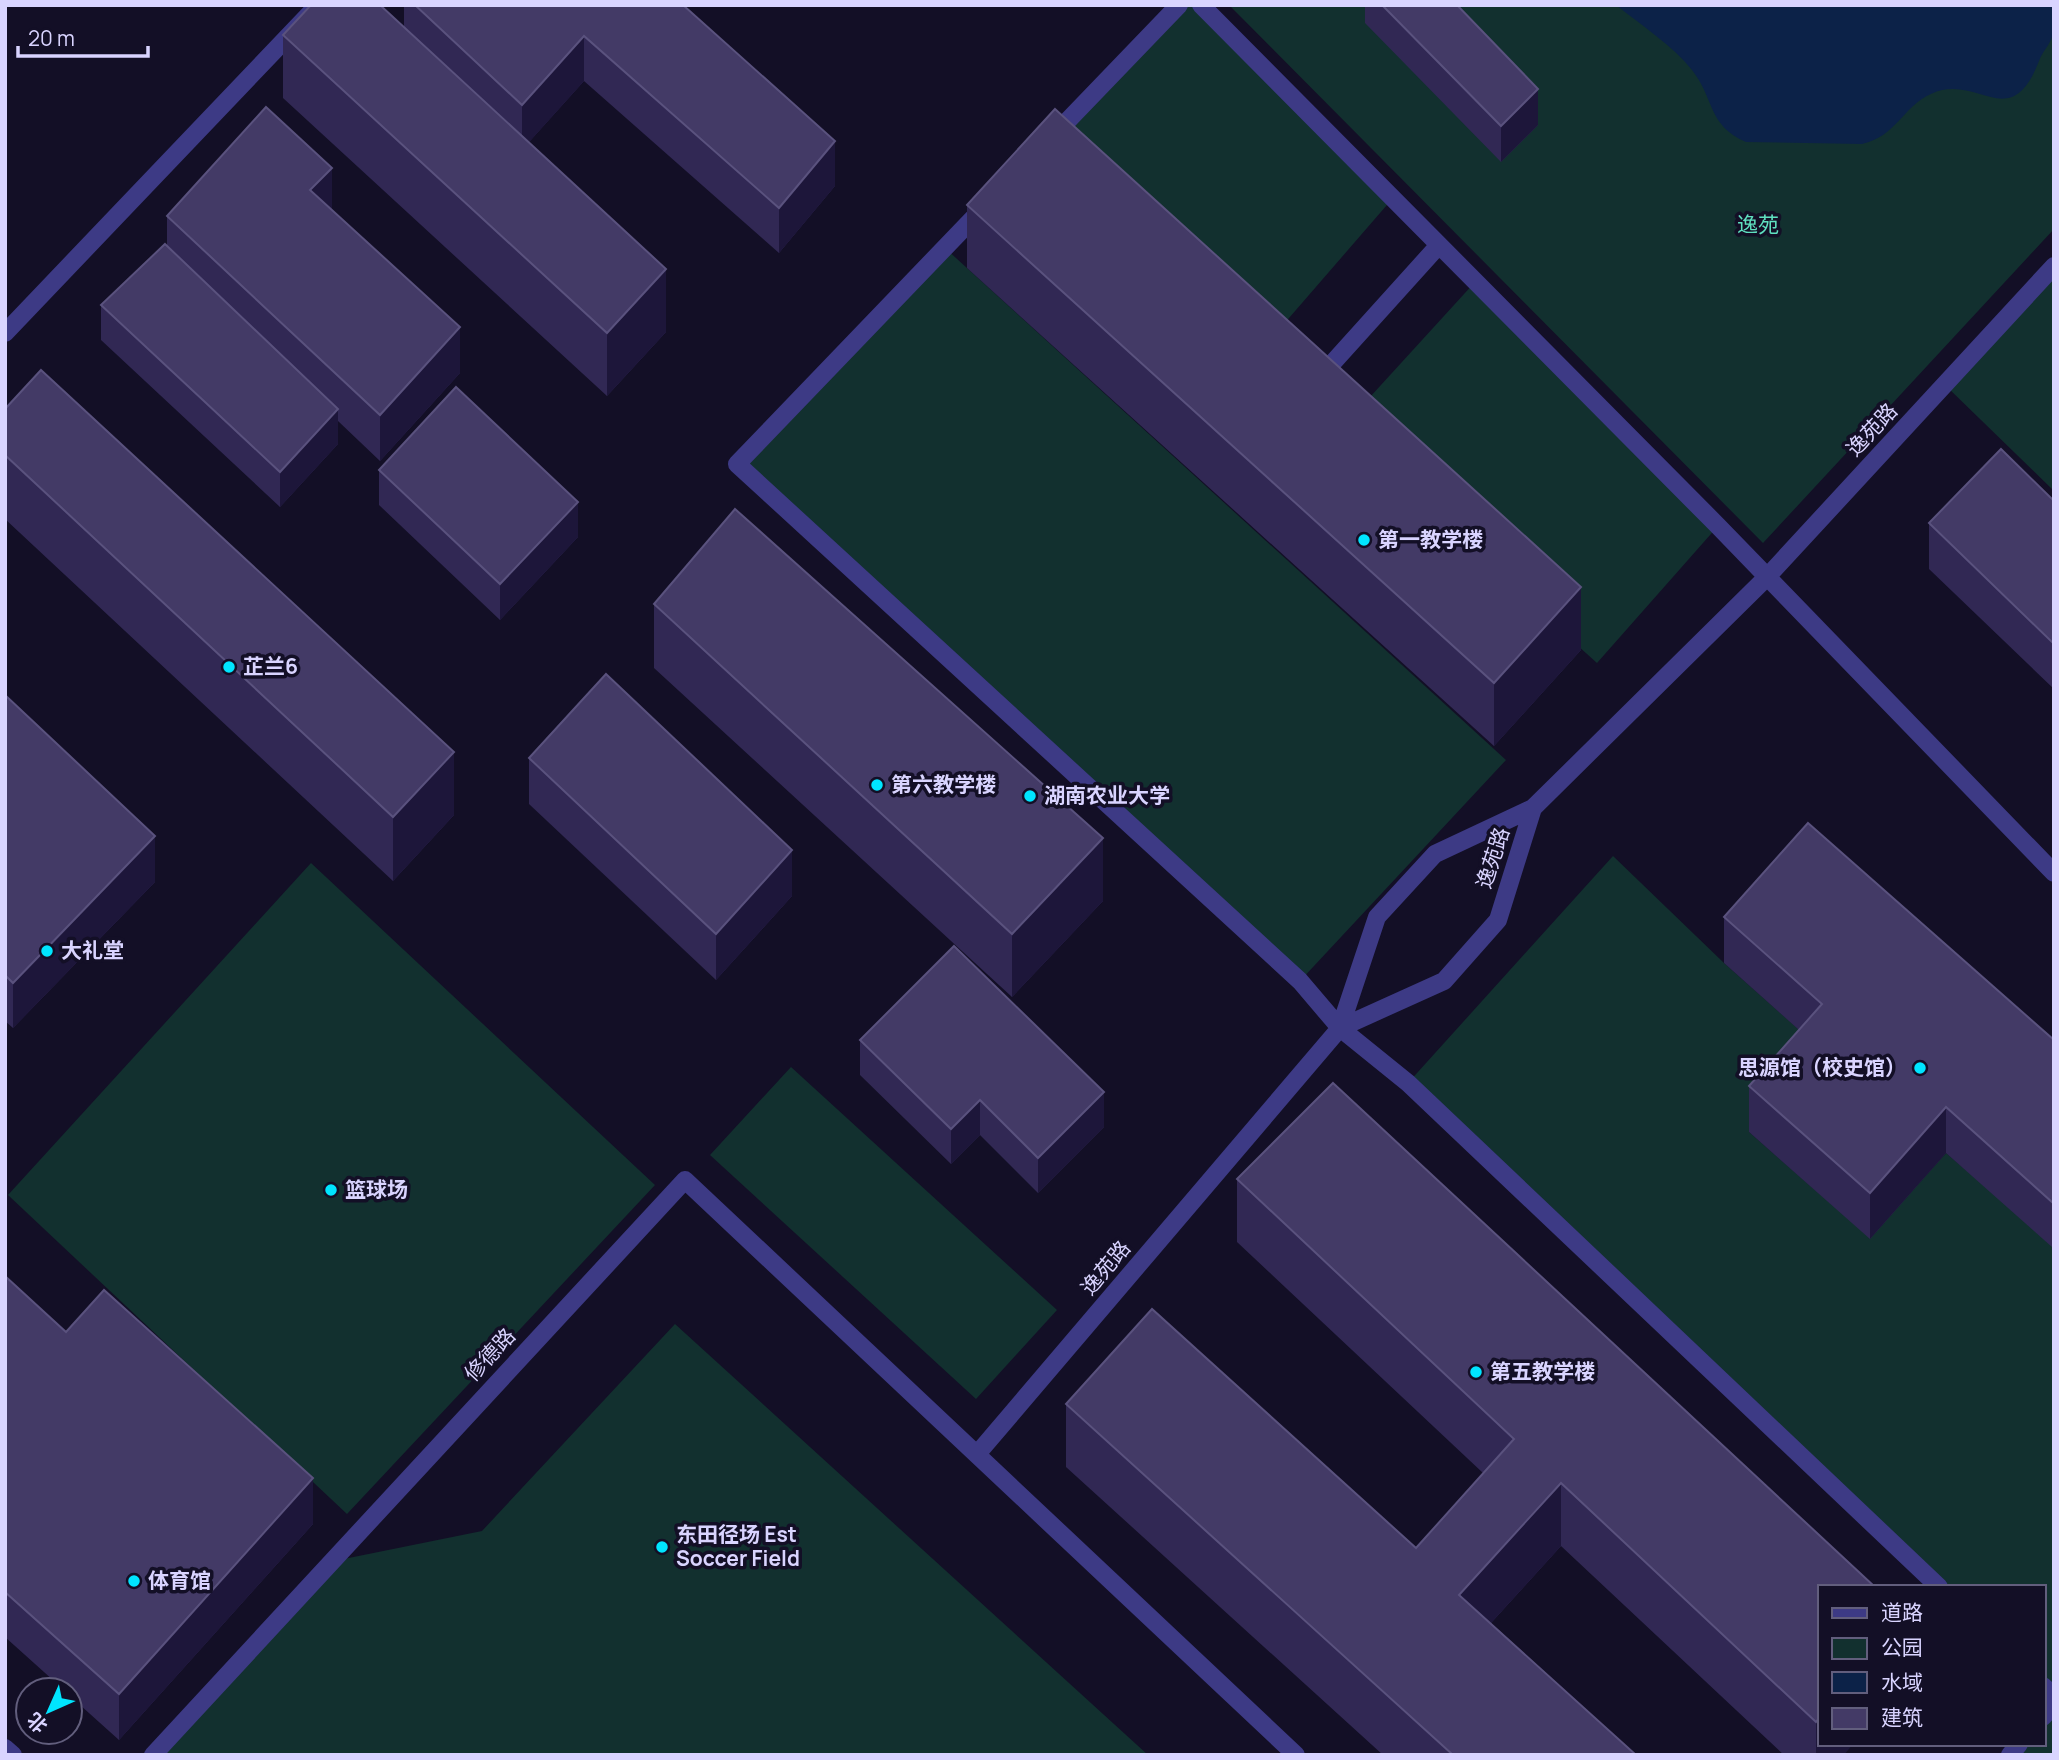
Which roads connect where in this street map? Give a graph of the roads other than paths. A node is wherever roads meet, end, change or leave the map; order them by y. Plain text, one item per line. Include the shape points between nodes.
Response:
1 (318, 5) edge
2 (1179, 5) edge
3 (1201, 5) edge
4 (1038, 152) edge
5 (1001, 190) edge
6 (1438, 245) junction
7 (2054, 266) edge
8 (5, 333) edge
9 (1311, 387) edge
10 (1767, 577) junction
11 (1533, 808) junction
12 (2054, 873) edge
13 (1340, 1028) junction
14 (978, 1453) junction
15 (1937, 1585) edge
16 (5, 1748) edge
17 (13, 1755) edge
18 (153, 1755) edge
19 (1296, 1755) edge

1 - 8 street
2 - 4 street
3 - 6 street
5 - 13 street via 737,464 1300,981
6 - 9 street
6 - 10 street
7 - 10 street, 逸苑路
10 - 11 street, 逸苑路
10 - 12 street
11 - 13 street via 1435,854 1377,917
11 - 13 street, 逸苑路 via 1497,920 1444,981
13 - 14 street, 逸苑路
13 - 15 street via 1408,1083
14 - 18 street, 修德路 via 685,1180
14 - 19 street
16 - 17 street

